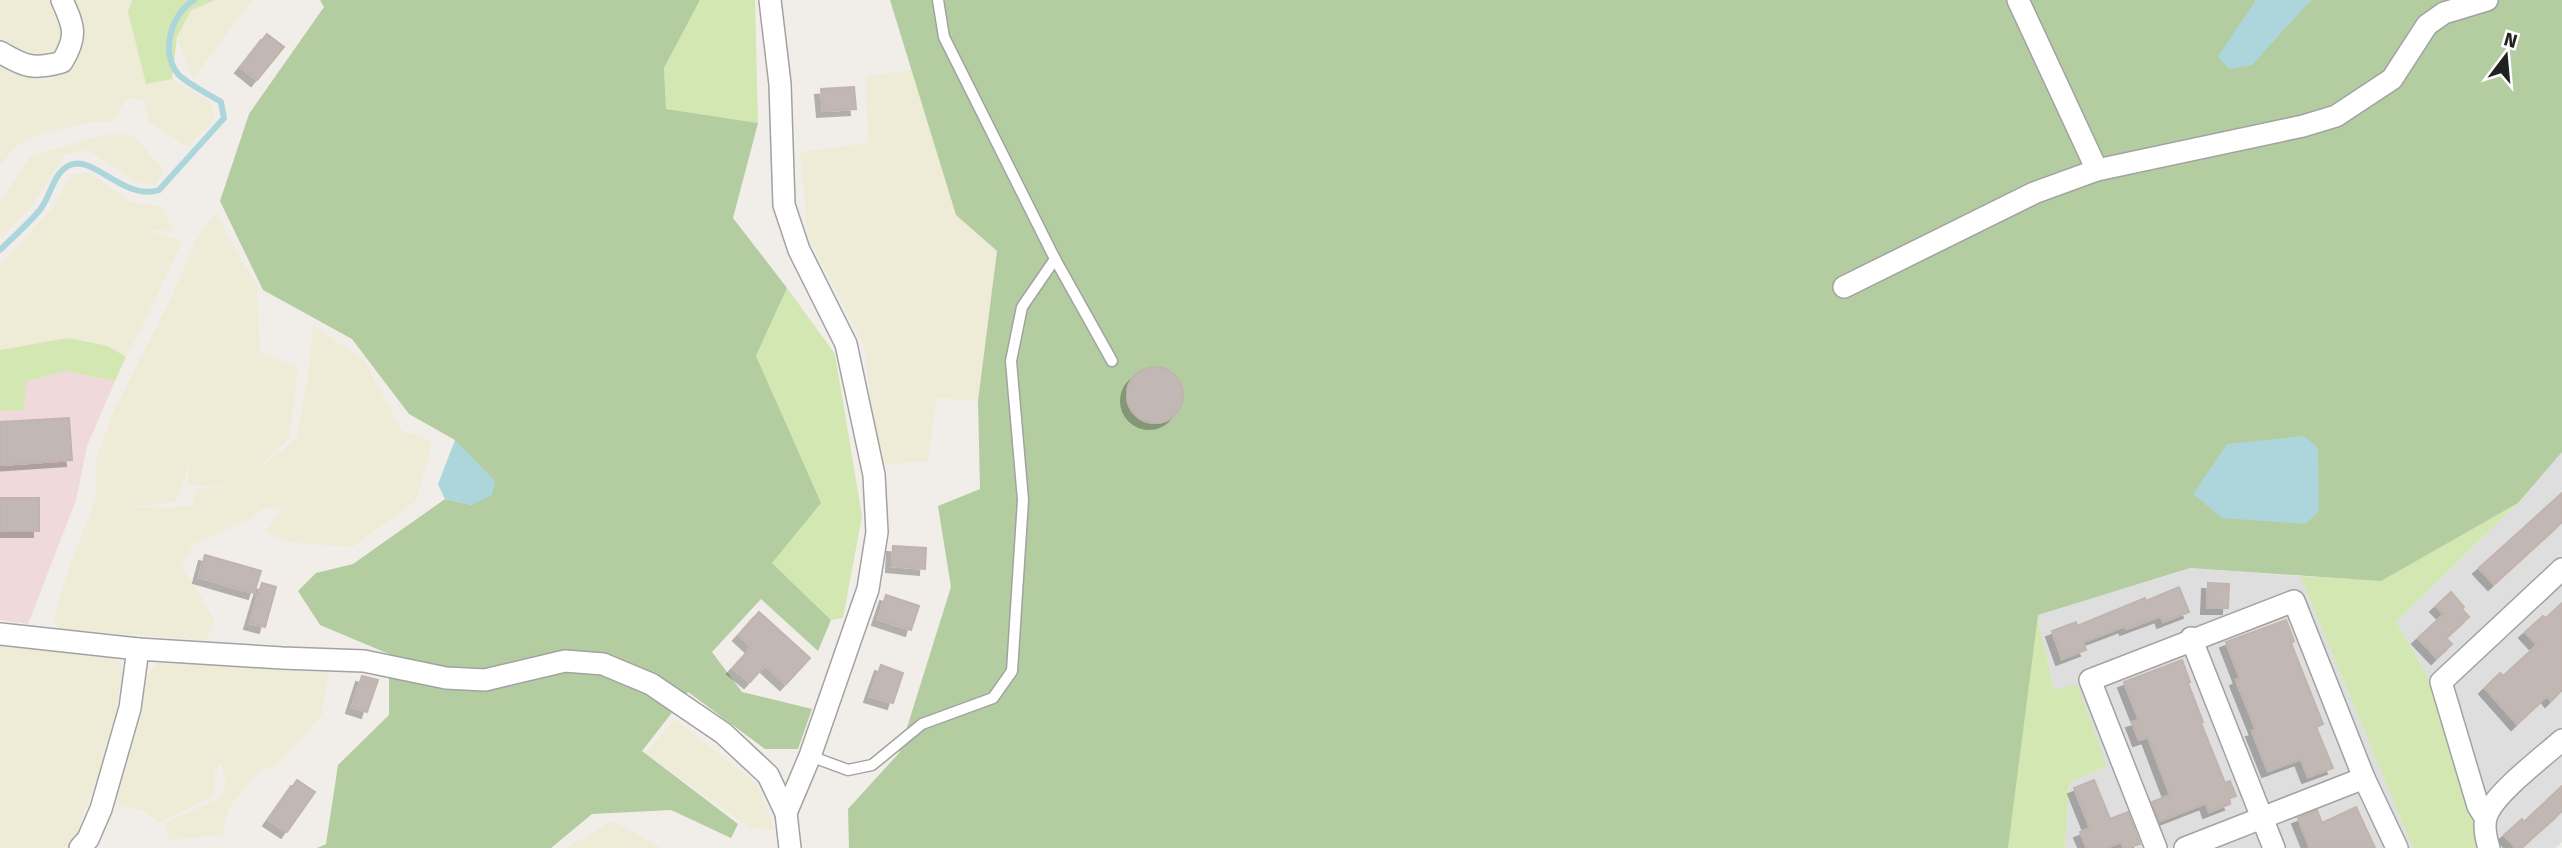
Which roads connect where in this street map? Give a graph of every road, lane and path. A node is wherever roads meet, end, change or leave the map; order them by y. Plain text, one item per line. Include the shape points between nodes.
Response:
1 (62, 0) edge
2 (770, 0) edge
3 (938, 0) edge
4 (2018, 0) edge
5 (2487, 0) edge
6 (0, 52) edge
7 (2097, 170) junction
8 (1055, 259) junction
9 (1844, 286) dead end
10 (1112, 361) dead end
11 (2562, 569) edge
12 (0, 634) edge
13 (2192, 639) junction
14 (138, 649) junction
15 (2562, 740) edge
16 (810, 755) junction
17 (2364, 778) junction
18 (786, 813) junction
19 (2486, 817) junction
20 (2263, 818) junction
21 (80, 848) edge
22 (790, 848) edge
23 (2156, 848) edge
24 (2185, 848) edge
25 (2274, 848) edge
26 (2397, 848) edge
27 (2489, 848) edge

1 - 6 street via 72,22 73,44 62,62 40,68 18,63
2 - 16 street via 780,84 783,205 799,250 846,344 874,475 877,532 868,589
3 - 8 lane via 944,37
4 - 7 street
5 - 7 street via 2444,13 2427,25 2392,79 2336,116
7 - 9 street via 2034,193
8 - 10 lane
8 - 16 lane via 1022,307 1012,360 1023,500 1012,671 993,698 922,724 872,765 848,771
11 - 19 street via 2441,682 2478,806
12 - 14 street
13 - 17 street via 2294,601
13 - 20 street
13 - 23 street via 2090,680
14 - 18 street via 364,660 446,678 485,680 565,661 603,664 651,684 723,733 768,775
14 - 21 street via 130,708 101,808
15 - 19 street via 2495,801
16 - 18 street
17 - 20 street
17 - 26 street
18 - 22 street
19 - 27 street
20 - 24 street
20 - 25 street

